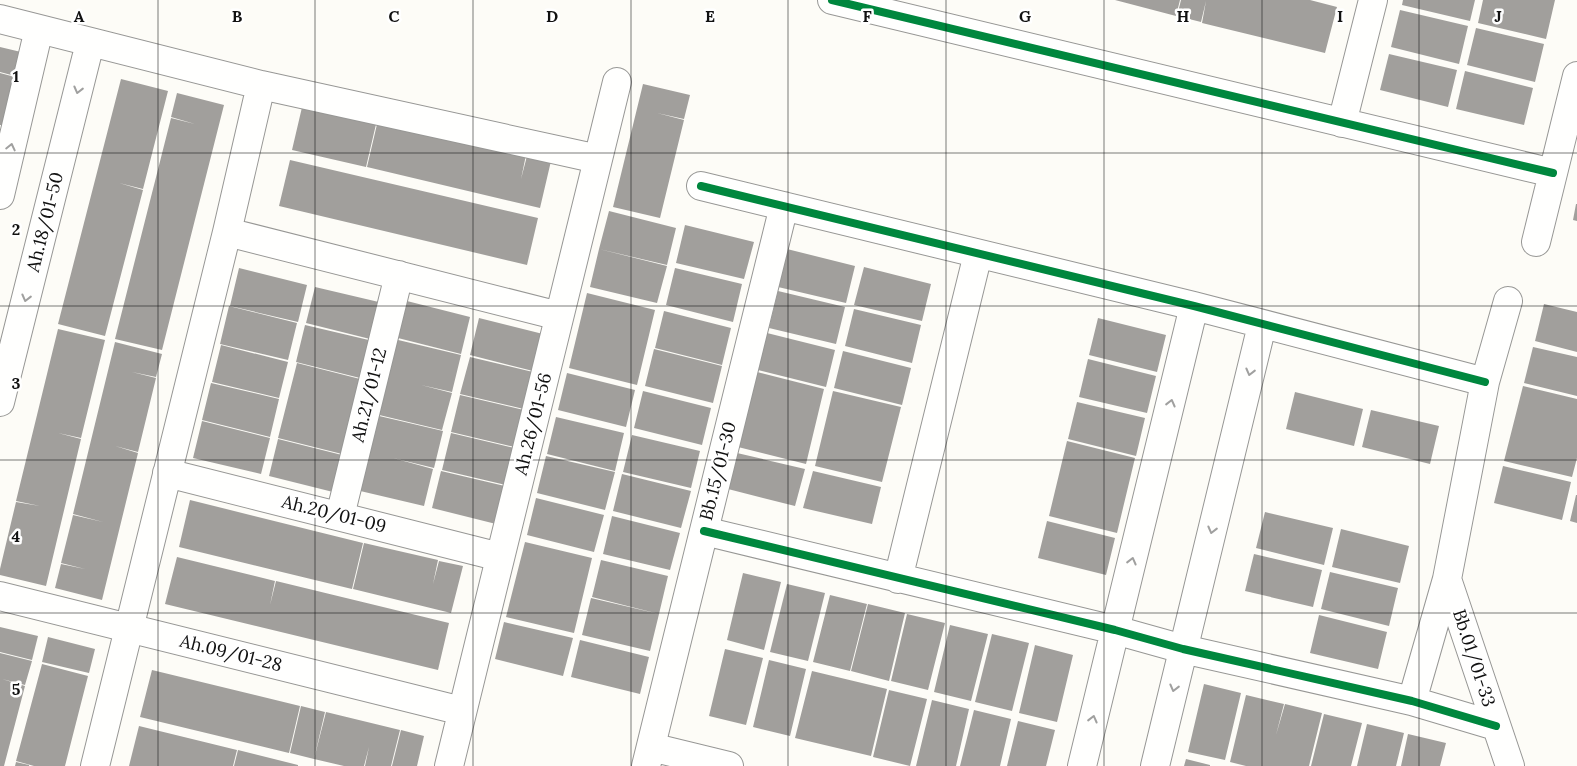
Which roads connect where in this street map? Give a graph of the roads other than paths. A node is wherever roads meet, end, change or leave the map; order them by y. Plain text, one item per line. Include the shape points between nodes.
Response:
1 (832, 0) edge
2 (1373, 0) edge
3 (0, 19) edge
4 (39, 29) junction
5 (90, 43) junction
6 (1577, 76) edge
7 (617, 82) dead end
8 (261, 85) junction
9 (1342, 123) junction
10 (598, 159) junction
11 (1553, 173) junction
12 (701, 186) dead end
13 (0, 195) edge
14 (784, 206) junction
15 (227, 232) junction
16 (1536, 242) dead end
17 (978, 254) junction
18 (399, 275) junction
19 (1508, 301) dead end
20 (1194, 306) junction
21 (559, 316) junction
22 (1262, 325) junction
23 (1485, 382) junction
24 (0, 402) edge
25 (167, 473) junction
26 (340, 516) junction
27 (704, 531) junction
28 (500, 557) junction
29 (898, 579) junction
30 (1447, 579) junction
31 (0, 596) edge
32 (129, 628) junction
33 (1115, 630) junction
34 (1183, 649) junction
35 (1412, 701) junction
36 (462, 711) junction
37 (1496, 726) junction
38 (649, 757) edge
39 (95, 766) edge
40 (449, 766) edge
41 (729, 766) edge
42 (1082, 766) edge
43 (1155, 766) edge
44 (1510, 766) edge

1 - 9 street
2 - 9 street
3 - 4 street
4 - 5 street
13 -> 4 street
5 - 8 street
5 -> 24 street, Ah.18/01-50
6 - 11 street
7 - 10 street, Ah.26/01-56
8 - 10 street
8 - 15 street
9 - 11 street
10 - 21 street, Ah.26/01-56
11 - 16 street
12 - 14 street
14 - 17 street
14 - 27 street, Bb.15/01-30
15 - 18 street
15 - 25 street
17 - 20 street
17 - 29 street
18 - 21 street
18 - 26 street, Ah.21/01-12
19 - 23 street
20 - 22 street
33 -> 20 street
21 - 28 street, Ah.26/01-56
22 - 23 street
22 -> 34 street
23 - 30 street
25 - 26 street, Ah.20/01-09
25 - 32 street
26 - 28 street, Ah.20/01-09
27 - 29 street
27 - 38 street, Bb.15/01-30
28 - 36 street, Ah.26/01-56
29 - 33 street
30 - 35 street
30 - 37 street, Bb.01/01-33
31 - 32 street, Ah.09/01-28
32 - 36 street, Ah.09/01-28
32 - 39 street
33 - 34 street
42 -> 33 street
34 - 35 street
34 -> 43 street
35 - 37 street
36 - 40 street, Ah.26/01-56
37 - 44 street, Bb.01/01-33
38 - 41 street

